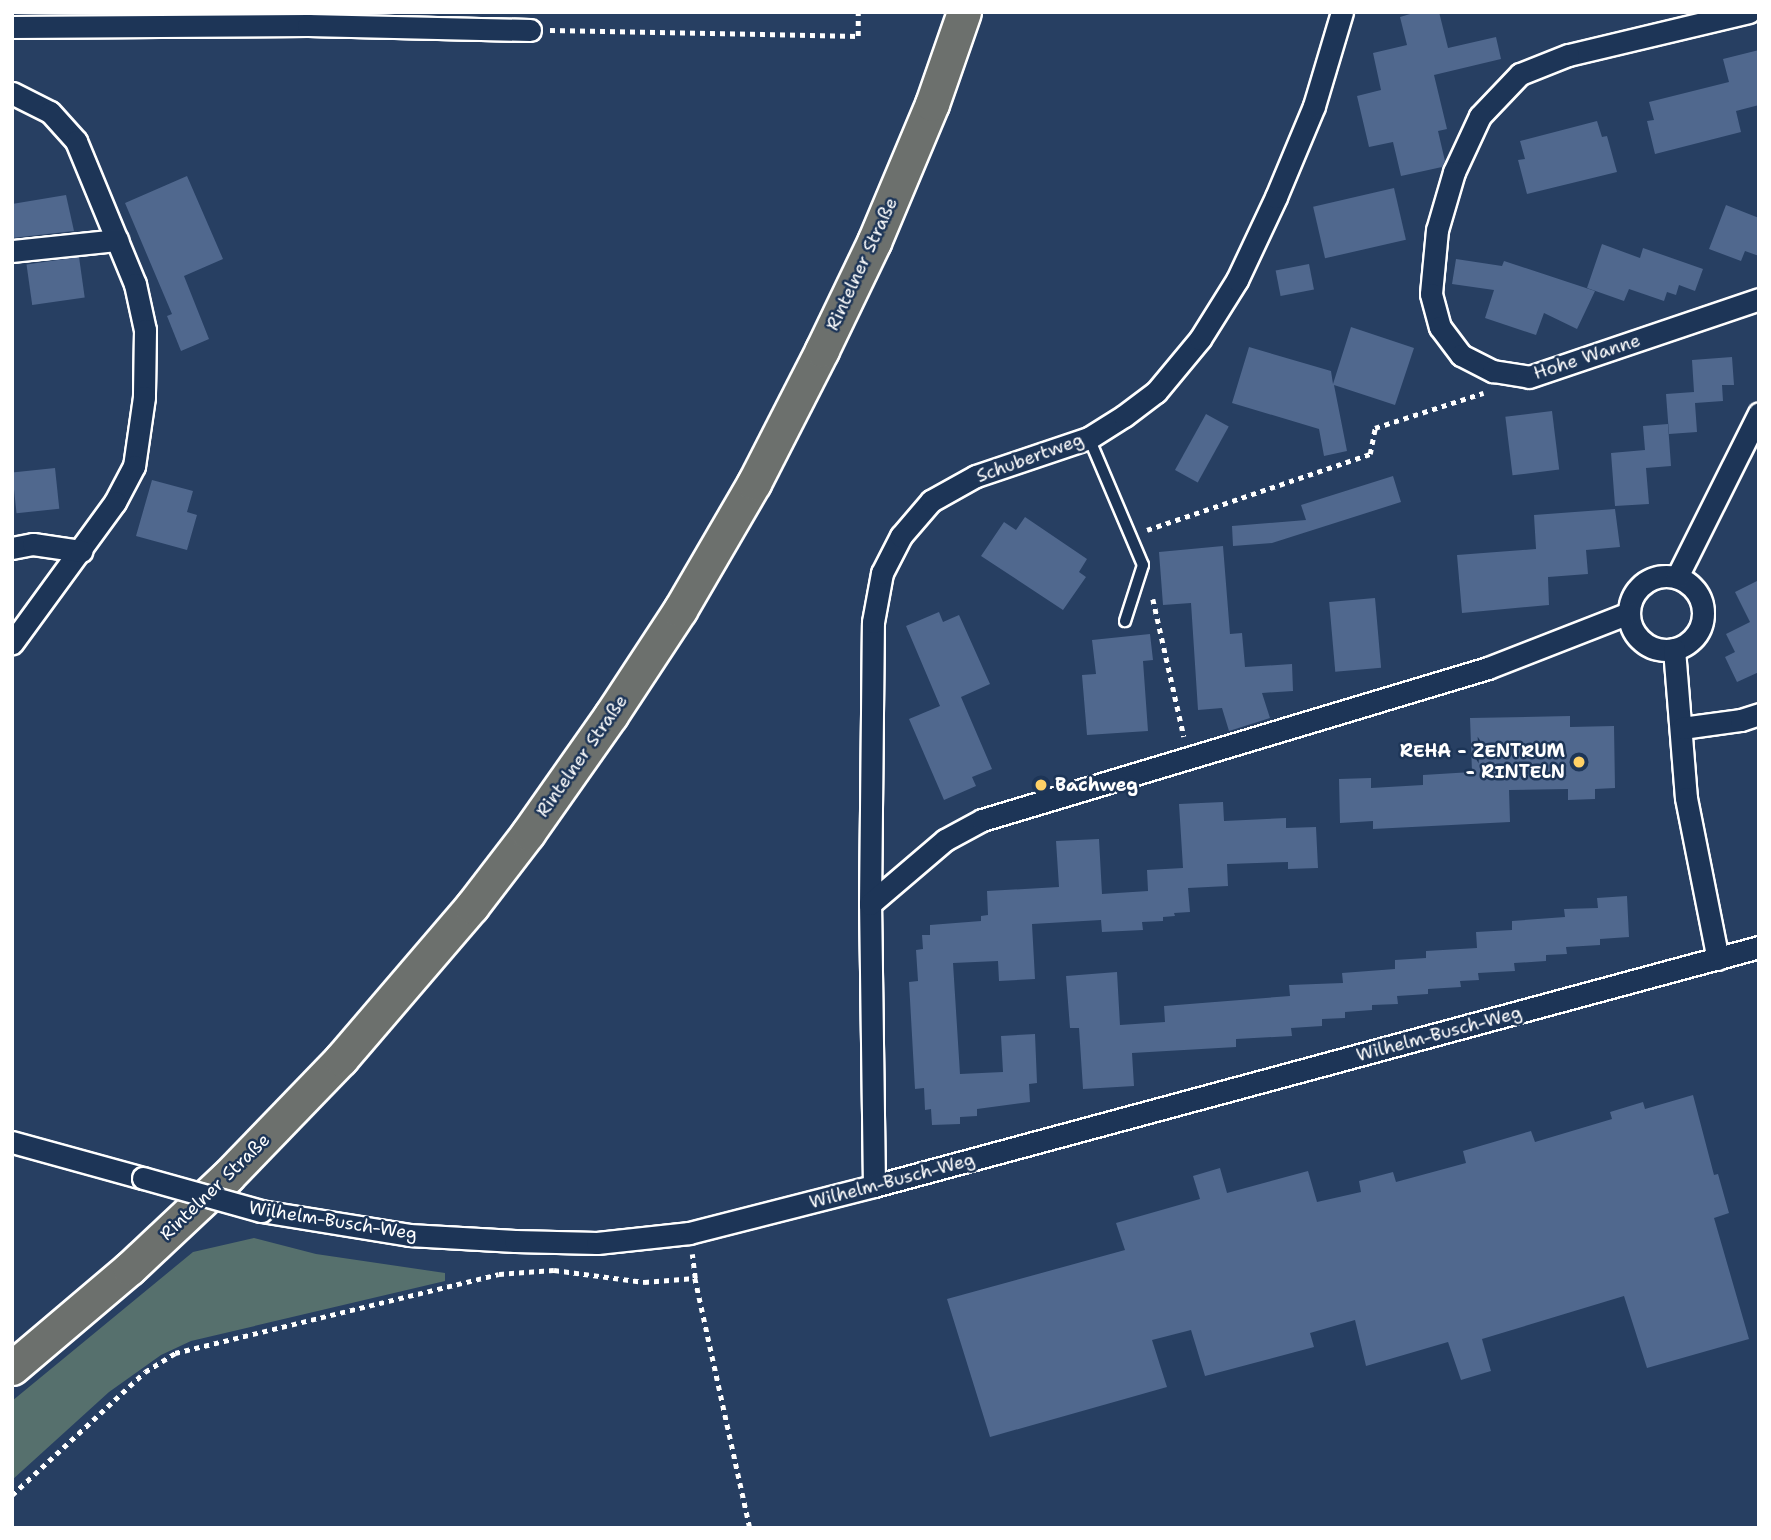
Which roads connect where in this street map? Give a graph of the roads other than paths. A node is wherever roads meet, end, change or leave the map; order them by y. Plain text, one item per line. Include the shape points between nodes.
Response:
1 (964, 12) edge
2 (1342, 12) edge
3 (1749, 12) edge
4 (12, 27) edge
5 (530, 30) road end
6 (12, 93) edge
7 (117, 240) junction
8 (12, 251) edge
9 (1759, 299) edge
10 (1759, 413) edge
11 (1088, 438) junction
12 (12, 548) edge
13 (81, 551) junction
14 (1677, 577) junction
15 (1629, 613) junction
16 (1125, 621) dead end
17 (12, 643) edge
18 (1674, 649) junction
19 (1759, 714) edge
20 (1682, 728) junction
21 (870, 904) junction
22 (1759, 947) edge
23 (1718, 959) junction
24 (12, 1142) edge
25 (874, 1186) junction
26 (12, 1368) edge

1 - 26 main road, Rintelner Straße via 927,117 822,350 747,495 680,610 604,726 472,906 341,1059 228,1176 130,1268
2 - 11 street, Schubertweg via 1314,106 1237,280 1200,339 1156,391
3 - 9 street, Hohe Wanne via 1569,55 1520,74 1480,116 1454,172 1437,230 1431,294 1440,327 1461,355 1493,371 1529,377
4 - 5 street via 308,25
6 - 7 street via 50,112 76,141
7 - 8 street
7 - 13 street via 135,284 145,330 144,397 134,466
10 - 14 street
11 - 16 lane via 1143,565
11 - 21 street, Schubertweg via 976,476 931,501 901,536 882,573 873,622
12 - 13 street via 33,544
13 - 17 street
14 - 15 street via 1647,580 1631,599
14 - 18 street via 1694,587 1702,601 1703,621 1696,636
15 - 18 street via 1640,640 1653,648
15 - 21 street via 1489,668 982,820 945,840
18 - 20 street
19 - 20 street
20 - 23 street via 1686,798
21 - 25 street
22 - 23 street, Wilhelm-Busch-Weg
23 - 25 street, Wilhelm-Busch-Weg
24 - 25 street, Wilhelm-Busch-Weg, bridge via 261,1211 409,1235 515,1241 597,1243 689,1233

